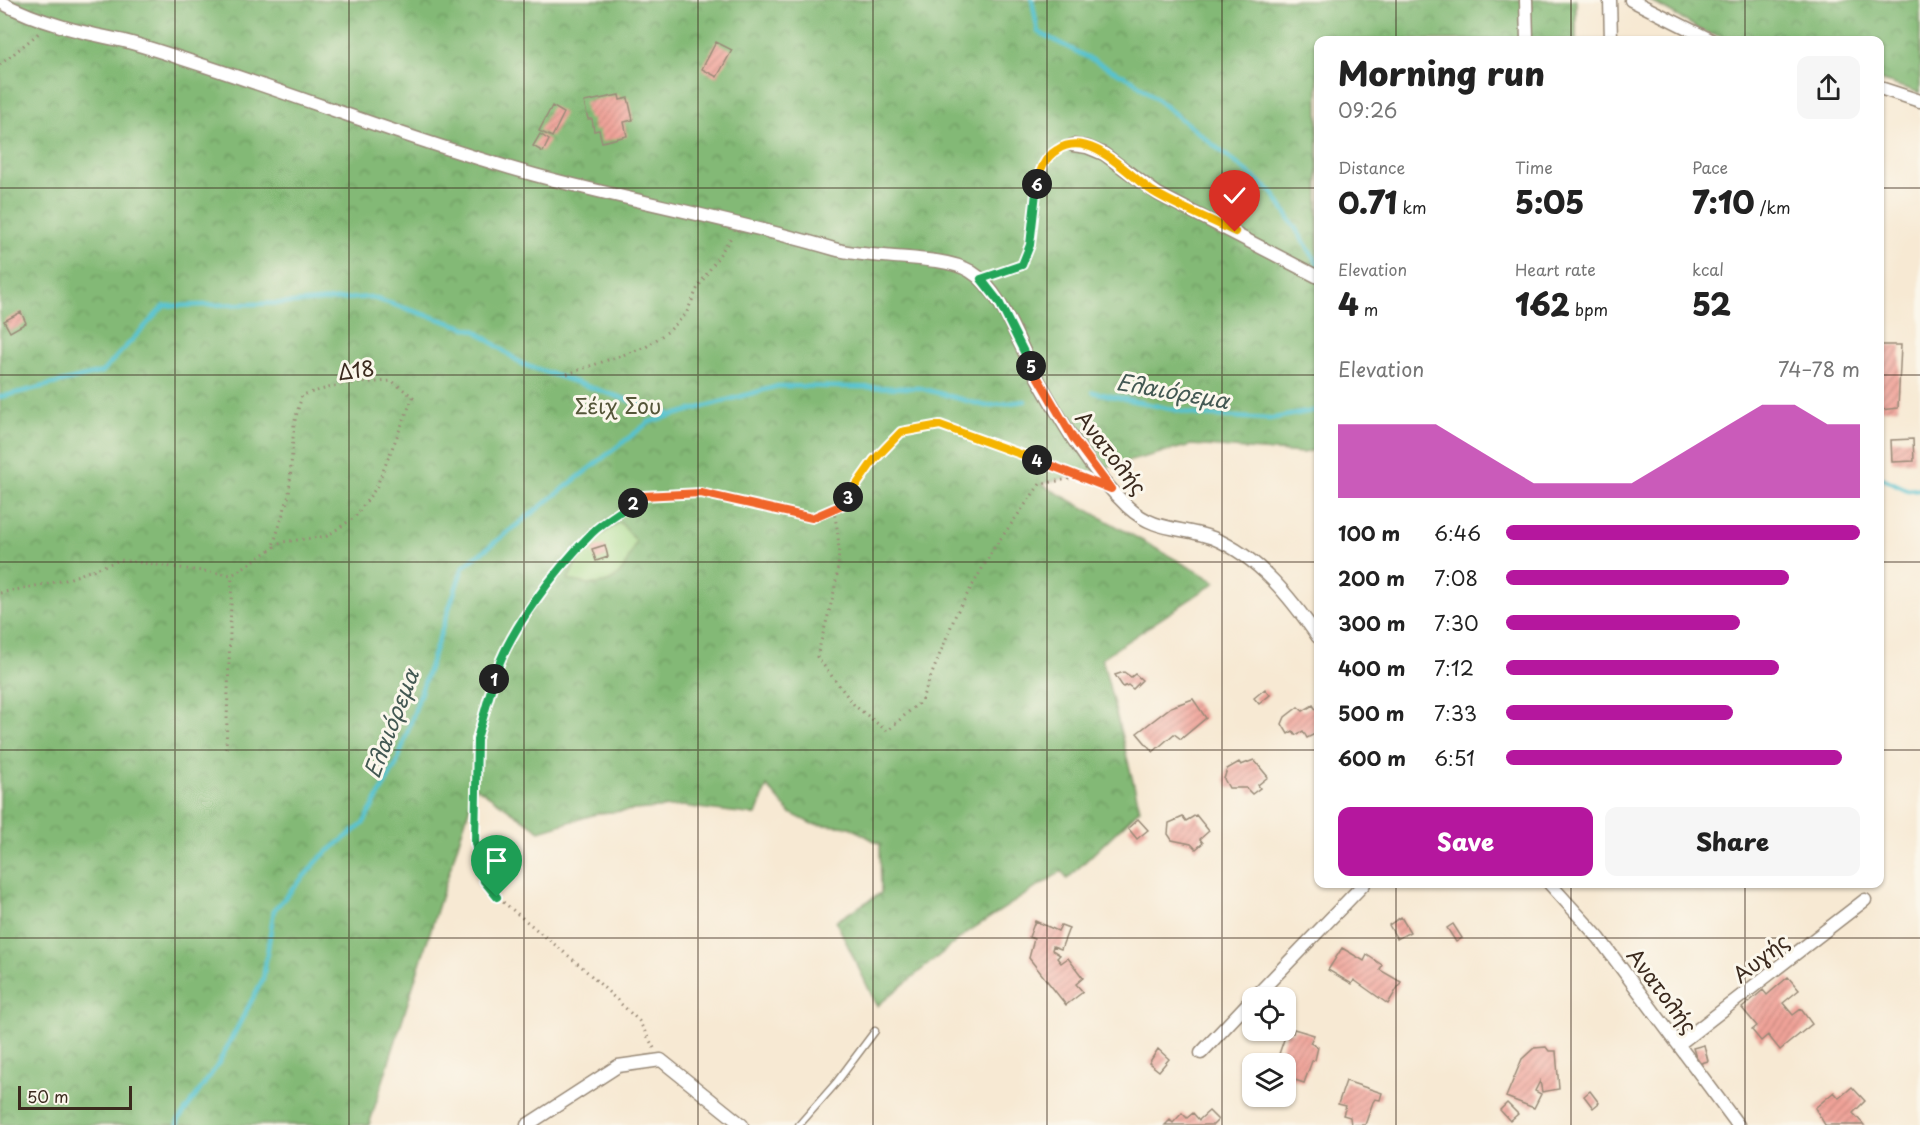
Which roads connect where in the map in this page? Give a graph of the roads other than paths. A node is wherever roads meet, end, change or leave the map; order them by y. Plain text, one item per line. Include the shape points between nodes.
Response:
1 (1526, 0) edge
2 (1610, 0) edge
3 (1631, 0) edge
4 (0, 2) edge
5 (1527, 36) edge
6 (1611, 36) edge
7 (1703, 36) edge
8 (1884, 89) edge
9 (1920, 101) edge
10 (1073, 145) road end
11 (1314, 275) edge
12 (1314, 632) edge
13 (1360, 888) edge
14 (1554, 888) edge
15 (1865, 900) dead end
16 (1264, 987) edge
17 (1242, 1010) edge
18 (875, 1031) dead end
19 (1679, 1044) junction
20 (1201, 1053) dead end
21 (527, 1125) edge
22 (742, 1125) edge
23 (799, 1125) edge
24 (1738, 1125) edge

1 - 5 street
2 - 6 street
3 - 7 street
4 - 12 street, Ανατολής via 51,24 177,57 528,173 742,222 854,254 950,263 968,269 999,302 1067,429 1111,489 1152,524 1211,537 1257,566 1284,592
8 - 9 street
10 - 11 street via 1104,154 1158,194
13 - 16 street
14 - 19 street, Ανατολής via 1599,938
15 - 19 street, Αυγής
17 - 20 street
18 - 23 lane
19 - 24 street, Ανατολής
21 - 22 street via 618,1066 661,1060

